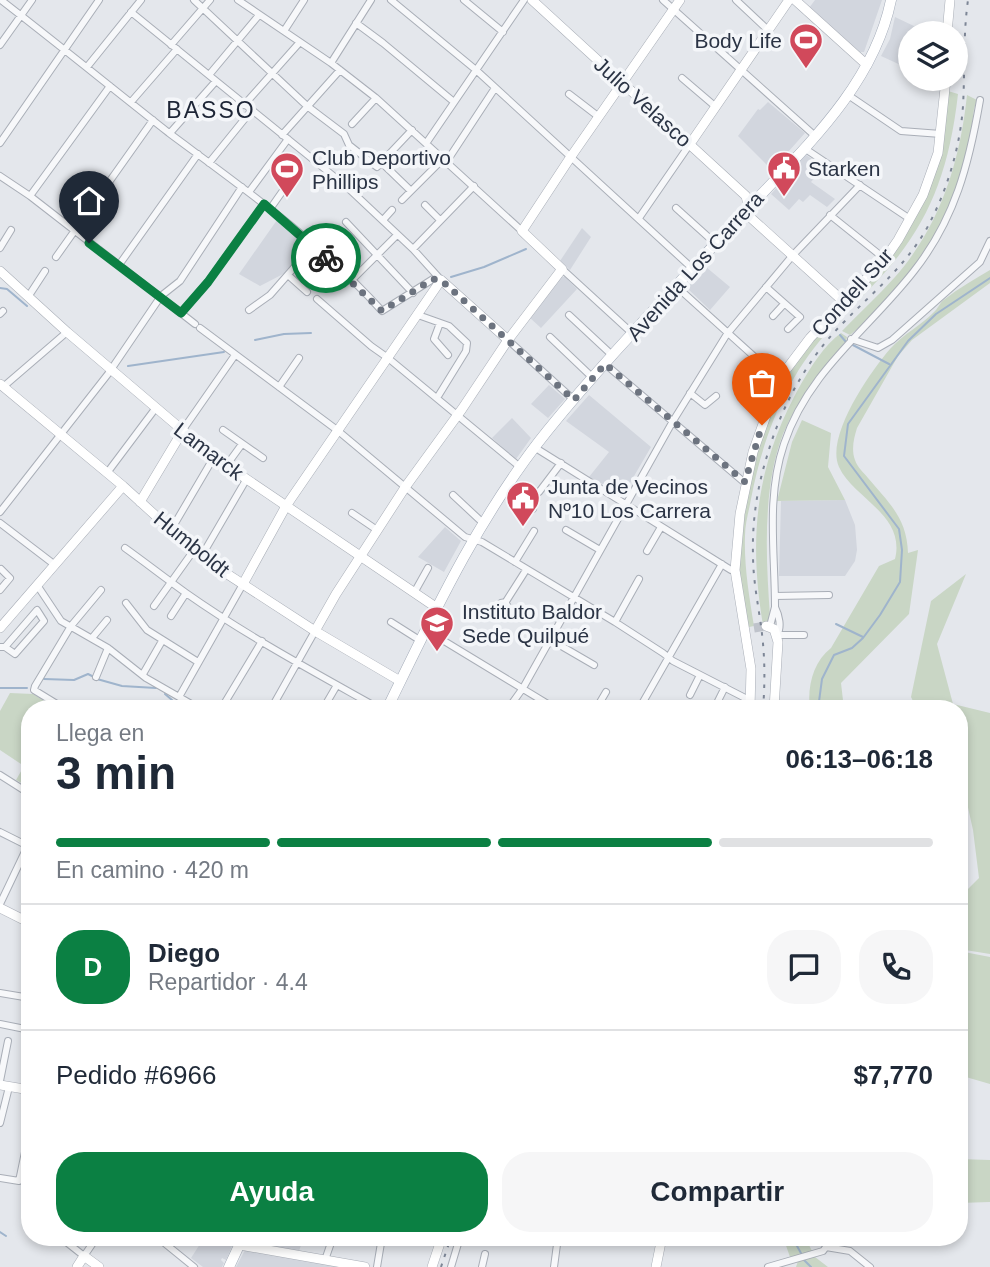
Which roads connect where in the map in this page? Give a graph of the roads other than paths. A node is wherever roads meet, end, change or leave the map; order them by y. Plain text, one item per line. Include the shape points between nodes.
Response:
1 (1, 0) edge
2 (32, 0) edge
3 (99, 0) edge
4 (141, 0) edge
5 (194, 0) edge
6 (210, 0) edge
7 (238, 0) edge
8 (304, 0) edge
9 (371, 0) edge
10 (391, 0) edge
11 (464, 0) edge
12 (524, 0) edge
13 (532, 0) edge
14 (663, 0) edge
15 (680, 0) edge
16 (736, 0) edge
17 (789, 0) edge
18 (795, 0) edge
19 (891, 0) edge
20 (950, 0) edge
21 (203, 8) junction
22 (673, 10) junction
23 (131, 12) junction
24 (259, 15) junction
25 (22, 16) junction
26 (948, 21) edge
27 (356, 23) junction
28 (284, 31) junction
29 (769, 31) junction
30 (503, 32) junction
31 (239, 42) junction
32 (300, 42) junction
33 (0, 46) edge
34 (174, 47) junction
35 (64, 51) junction
36 (331, 63) junction
37 (867, 65) junction
38 (87, 67) junction
39 (340, 70) junction
40 (476, 70) junction
41 (741, 71) junction
42 (272, 74) junction
43 (209, 75) junction
44 (682, 78) dead end
45 (216, 81) junction
46 (623, 83) junction
47 (110, 86) junction
48 (495, 88) junction
49 (945, 91) edge
50 (569, 94) dead end
51 (848, 95) junction
52 (376, 98) junction
53 (980, 100) dead end
54 (131, 102) junction
55 (454, 102) junction
56 (244, 105) junction
57 (307, 106) junction
58 (716, 107) junction
59 (251, 111) junction
60 (599, 117) junction
61 (153, 120) junction
62 (352, 124) dead end
63 (412, 130) junction
64 (170, 133) junction
65 (941, 134) junction
66 (814, 135) junction
67 (285, 137) junction
68 (427, 142) junction
69 (0, 143) edge
70 (690, 144) junction
71 (803, 148) junction
72 (198, 154) junction
73 (570, 158) junction
74 (445, 159) junction
75 (209, 163) junction
76 (379, 165) junction
77 (0, 176) edge
78 (289, 181) dead end
79 (474, 186) junction
80 (860, 186) junction
81 (242, 187) junction
82 (411, 191) junction
83 (249, 192) junction
84 (30, 196) junction
85 (401, 200) dead end
86 (425, 205) dead end
87 (267, 206) junction
88 (676, 208) dead end
89 (749, 208) junction
90 (392, 211) dead end
91 (830, 215) junction
92 (639, 218) junction
93 (910, 219) junction
94 (383, 220) junction
95 (440, 220) junction
96 (346, 222) dead end
97 (11, 230) dead end
98 (74, 231) junction
99 (522, 231) junction
100 (397, 235) junction
101 (990, 241) edge
102 (716, 244) junction
103 (313, 246) junction
104 (0, 248) edge
105 (413, 248) junction
106 (793, 255) junction
107 (377, 256) junction
108 (56, 257) dead end
109 (885, 259) junction
110 (119, 265) junction
111 (562, 269) junction
112 (693, 269) junction
113 (0, 271) edge
114 (45, 271) dead end
115 (289, 276) junction
116 (441, 280) junction
117 (351, 281) junction
118 (677, 287) junction
119 (766, 287) junction
120 (307, 292) dead end
121 (414, 293) junction
122 (28, 296) junction
123 (161, 296) junction
124 (317, 299) dead end
125 (844, 302) junction
126 (784, 304) junction
127 (249, 310) dead end
128 (181, 313) junction
129 (418, 315) junction
130 (569, 316) dead end
131 (773, 316) dead end
132 (440, 323) junction
133 (788, 330) dead end
134 (67, 332) junction
135 (633, 334) junction
136 (727, 334) junction
137 (550, 337) dead end
138 (851, 339) junction
139 (508, 340) junction
140 (234, 355) junction
141 (448, 355) dead end
142 (299, 358) dead end
143 (388, 358) junction
144 (609, 360) junction
145 (112, 368) junction
146 (593, 378) junction
147 (779, 379) junction
148 (1, 386) edge
149 (279, 387) junction
150 (690, 393) junction
151 (716, 396) dead end
152 (437, 398) junction
153 (574, 400) junction
154 (155, 409) junction
155 (458, 416) junction
156 (673, 421) junction
157 (223, 430) dead end
158 (337, 430) junction
159 (182, 432) junction
160 (62, 435) junction
161 (242, 444) junction
162 (534, 447) junction
163 (214, 457) junction
164 (263, 458) dead end
165 (561, 463) junction
166 (226, 466) junction
167 (520, 467) junction
168 (107, 473) junction
169 (246, 480) junction
170 (745, 482) junction
171 (123, 486) junction
172 (406, 486) junction
173 (503, 491) junction
174 (539, 492) dead end
175 (453, 495) dead end
176 (140, 502) junction
177 (626, 505) junction
178 (286, 506) junction
179 (533, 509) dead end
180 (0, 512) edge
181 (352, 513) dead end
182 (0, 523) edge
183 (483, 523) junction
184 (661, 527) junction
185 (171, 530) junction
186 (377, 530) junction
187 (566, 530) dead end
188 (534, 531) dead end
189 (473, 540) junction
190 (125, 548) dead end
191 (600, 550) junction
192 (648, 551) dead end
193 (197, 554) junction
194 (360, 556) junction
195 (515, 562) junction
196 (722, 564) junction
197 (55, 565) junction
198 (428, 568) dead end
199 (1, 569) edge
200 (526, 569) junction
201 (735, 570) junction
202 (639, 579) dead end
203 (171, 582) junction
204 (243, 584) junction
205 (37, 585) junction
206 (0, 590) edge
207 (101, 590) dead end
208 (186, 593) junction
209 (414, 593) junction
210 (829, 595) dead end
211 (775, 596) junction
212 (574, 597) junction
213 (126, 603) dead end
214 (505, 603) dead end
215 (154, 606) dead end
216 (775, 607) junction
217 (437, 608) junction
218 (4, 616) edge
219 (172, 617) dead end
220 (224, 617) junction
221 (107, 620) dead end
222 (391, 622) dead end
223 (615, 622) junction
224 (71, 626) junction
225 (768, 626) joint
226 (0, 628) edge
227 (426, 630) junction
228 (315, 631) junction
229 (777, 635) junction
230 (804, 635) dead end
231 (92, 638) junction
232 (551, 640) junction
233 (162, 641) junction
234 (262, 641) junction
235 (421, 641) junction
236 (3, 647) edge
237 (108, 648) junction
238 (668, 657) junction
239 (198, 662) junction
240 (298, 663) junction
241 (594, 665) dead end
242 (143, 674) junction
243 (700, 675) junction
244 (96, 677) dead end
245 (400, 681) junction
246 (337, 685) junction
247 (726, 687) junction
248 (523, 688) junction
249 (606, 692) dead end
250 (690, 695) dead end
251 (179, 697) junction
252 (50, 700) edge
253 (184, 700) edge
254 (226, 700) edge
255 (276, 700) edge
256 (328, 700) edge
257 (364, 700) edge
258 (391, 700) edge
259 (514, 700) edge
260 (542, 700) edge
261 (601, 700) edge
262 (644, 700) edge
263 (719, 700) edge
264 (743, 700) edge
265 (750, 700) edge
266 (774, 700) edge
267 (0, 775) edge
268 (21, 788) edge
269 (0, 832) edge
270 (21, 840) edge
271 (21, 860) edge
272 (0, 906) edge
273 (21, 918) edge
274 (0, 993) edge
275 (21, 996) edge
276 (0, 1024) edge
277 (21, 1028) edge
278 (8, 1041) dead end
279 (3, 1084) edge
280 (21, 1088) edge
281 (0, 1123) edge
282 (21, 1171) edge
283 (0, 1178) edge
284 (19, 1181) joint
285 (72, 1246) edge
286 (91, 1246) edge
287 (168, 1246) edge
288 (239, 1246) edge
289 (261, 1246) edge
290 (380, 1246) edge
291 (439, 1246) edge
292 (457, 1246) edge
293 (557, 1246) edge
294 (660, 1246) edge
295 (826, 1247) joint
296 (485, 1254) dead end
297 (85, 1256) junction
298 (331, 1263) edge
299 (77, 1267) edge
300 (99, 1267) edge
301 (194, 1267) edge
302 (229, 1267) edge
303 (365, 1267) edge
304 (377, 1267) edge
305 (432, 1267) edge
306 (451, 1267) edge
307 (482, 1267) edge
308 (554, 1267) edge
309 (656, 1267) edge
310 (768, 1267) edge
311 (870, 1267) edge

1 - 25 street
2 - 25 street
3 - 35 street
4 - 23 street
5 - 21 street
6 - 21 street
7 - 24 street
8 - 28 street
9 - 27 street
10 - 40 street
11 - 30 street
12 - 30 street
13 - 46 street, Julio Velasco
14 - 22 street
15 - 22 street
16 - 29 street
17 - 29 street
18 - 37 street
19 - 37 main road, Avenida Los Carrera
20 - 26 street
21 - 31 street
21 - 34 street
22 - 41 street
22 - 46 street
23 - 34 street
23 - 38 street
24 - 28 street
24 - 31 street
25 - 33 street
25 - 35 street
27 - 36 street
27 - 55 street
28 - 32 street
29 - 41 street
30 - 40 street
31 - 42 street
31 - 43 street
32 - 36 street
32 - 42 street
34 - 43 street
34 - 54 street
35 - 38 street
35 - 69 street
36 - 39 street
37 - 51 main road, Avenida Los Carrera
38 - 47 street
39 - 52 street
39 - 57 street
40 - 48 street
40 - 55 street
41 - 58 street
41 - 66 street
42 - 56 street
42 - 57 street
43 - 45 street
44 - 58 street
45 - 56 street
45 - 64 street
46 - 60 street
46 - 70 street, Julio Velasco
47 - 54 street
47 - 84 street
48 - 73 street
48 - 74 street
49 - 65 street, Condell Sur
50 - 60 street
51 - 65 street via 901,131
51 - 66 main road, Avenida Los Carrera
52 - 62 street
52 - 63 street
53 - 138 street via 964,176 951,212 915,271
54 - 61 street
55 - 68 street
56 - 59 street
57 - 67 street
57 - 76 street via 344,134 349,145
58 - 70 street
59 - 67 street
59 - 75 street
60 - 73 street
61 - 64 street
61 - 98 street
63 - 68 street
63 - 76 street
64 - 72 street
65 - 93 street, Condell Sur via 932,172
66 - 71 main road, Avenida Los Carrera
67 - 83 street
67 - 94 street
68 - 74 street
70 - 89 street, Julio Velasco via 746,196
70 - 92 street
71 - 80 street
71 - 89 main road, Avenida Los Carrera
72 - 75 street
72 - 110 street
73 - 92 street
73 - 99 street
74 - 79 street
74 - 82 street
75 - 81 street
76 - 82 street
77 - 84 street
78 - 87 street
79 - 95 street
79 - 99 street
80 - 91 street
80 - 93 street
81 - 83 street
81 - 123 street via 180,281
82 - 85 street
83 - 87 street
84 - 98 street
86 - 95 street
87 - 103 street
87 - 128 street
88 - 102 street
89 - 102 main road, Avenida Los Carrera
89 - 106 street, Julio Velasco via 751,218
90 - 94 street
91 - 106 street
91 - 109 street
92 - 112 street
93 - 109 street, Condell Sur
94 - 100 street
95 - 105 street
96 - 107 street
97 - 104 street
98 - 108 street
98 - 110 street
99 - 111 street
100 - 105 street
100 - 107 street
101 - 138 street via 980,262 892,340 878,348
102 - 112 main road, Avenida Los Carrera
103 - 115 street
103 - 117 street
105 - 116 street
106 - 119 street
106 - 125 street, Julio Velasco
107 - 117 street
107 - 121 street
109 - 125 street, Condell Sur
110 - 123 street
111 - 135 street
111 - 139 street
112 - 118 main road, Avenida Los Carrera
113 - 122 street, Lamarck
114 - 122 street
115 - 120 street
115 - 127 street
116 - 121 street via 433,279
116 - 129 street
116 - 139 street
117 - 121 street via 382,311
118 - 135 main road, Avenida Los Carrera
118 - 136 street
119 - 126 street
119 - 136 street
122 - 134 street, Lamarck
123 - 128 street
123 - 145 street
124 - 143 street
125 - 147 street, Condell Sur
126 - 131 street
126 - 133 street via 800,317
128 - 140 street
129 - 132 street
129 - 143 street
130 - 144 street
132 - 141 street via 434,339
132 - 152 street via 452,328 467,346
134 - 145 street, Lamarck
134 - 148 street
135 - 144 main road, Avenida Los Carrera
136 - 147 street
136 - 150 street
137 - 146 street
138 - 211 street via 795,415 778,464 773,498
139 - 153 street
139 - 155 street
140 - 149 street
140 - 159 street
142 - 149 street
143 - 152 street
143 - 158 street
144 - 146 main road, Avenida Los Carrera
144 - 156 street
145 - 154 street, Lamarck
145 - 160 street
146 - 153 main road, Avenida Los Carrera
147 - 170 street, Condell Sur
148 - 160 street, Humboldt
149 - 158 street
150 - 151 street via 705,405
150 - 156 street
152 - 155 street
153 - 162 main road, Avenida Los Carrera
154 - 159 street, Lamarck
154 - 168 street
155 - 167 street
155 - 172 street
156 - 170 street
156 - 177 street
157 - 161 street
158 - 172 street
158 - 178 street
159 - 163 street, Lamarck
159 - 176 street
160 - 168 street, Humboldt
160 - 180 street
161 - 164 street
161 - 166 street
162 - 165 street
162 - 167 main road, Avenida Los Carrera
163 - 166 street, Lamarck
163 - 185 street
165 - 174 street
165 - 177 street
166 - 169 street, Lamarck
167 - 173 main road, Avenida Los Carrera
168 - 171 street, Humboldt
169 - 178 street, Lamarck
169 - 193 street
170 - 201 street, Condell Sur
171 - 176 street, Humboldt
171 - 197 street
172 - 186 street
172 - 189 street
173 - 179 street
173 - 183 main road, Avenida Los Carrera
175 - 183 street
176 - 185 street, Humboldt
177 - 184 street
177 - 191 street
178 - 194 street, Lamarck
178 - 204 street
181 - 186 street
182 - 197 street
183 - 189 main road, Avenida Los Carrera
184 - 192 street
184 - 196 street
185 - 193 street, Humboldt
186 - 194 street
187 - 191 street
188 - 195 street
189 - 195 street
189 - 217 main road, Avenida Los Carrera
190 - 203 street
191 - 212 street
193 - 203 street
193 - 204 street, Humboldt
194 - 209 street, Lamarck
194 - 228 street
195 - 200 street
196 - 201 street
196 - 238 street
197 - 205 street
198 - 209 street
199 - 206 street via 10,578
200 - 212 street
200 - 214 street
201 - 265 street, Condell Sur via 750,629
202 - 223 street
203 - 208 street
203 - 215 street
204 - 220 street
204 - 228 street, Humboldt
205 - 218 street
205 - 224 street via 61,621
207 - 224 street
208 - 219 street
208 - 220 street
209 - 217 street, Lamarck
210 - 211 street
211 - 216 street
212 - 223 street
212 - 232 street
213 - 233 street via 142,625
216 - 225 street
216 - 229 street
217 - 227 main road, Avenida Los Carrera
218 - 226 street
220 - 234 street
220 - 239 street
221 - 231 street
222 - 235 street
223 - 238 street
224 - 231 street
224 - 252 street via 34,690
225 - 229 street
227 - 235 main road, Avenida Los Carrera
227 - 248 street
228 - 240 street
228 - 245 street, Humboldt
229 - 230 street
229 - 266 street
231 - 237 street
232 - 241 street
232 - 248 street
233 - 239 street
233 - 242 street
234 - 240 street
234 - 254 street
235 - 245 main road, Avenida Los Carrera
236 - 236 street via 15,654 44,621 35,608
237 - 242 street
237 - 244 street
238 - 243 street
238 - 262 street
239 - 251 street
240 - 246 street
240 - 255 street
242 - 251 street
243 - 247 street
243 - 250 street
245 - 258 main road, Avenida Los Carrera
246 - 256 street
246 - 257 street
247 - 263 street
247 - 264 street
248 - 259 street
248 - 260 street
249 - 261 street
251 - 253 street
267 - 268 street
269 - 270 street
271 - 272 street
272 - 273 street
274 - 275 street
276 - 277 street
278 - 279 street
279 - 280 street
279 - 281 street
282 - 284 street
283 - 284 street
285 - 297 street
286 - 297 street
287 - 301 street
288 - 302 main road
289 - 298 street
290 - 304 street
291 - 305 street
292 - 306 street
293 - 308 street
294 - 309 street
295 - 310 street
295 - 311 street via 850,1251
296 - 307 street
297 - 299 street
297 - 300 street
298 - 303 street

